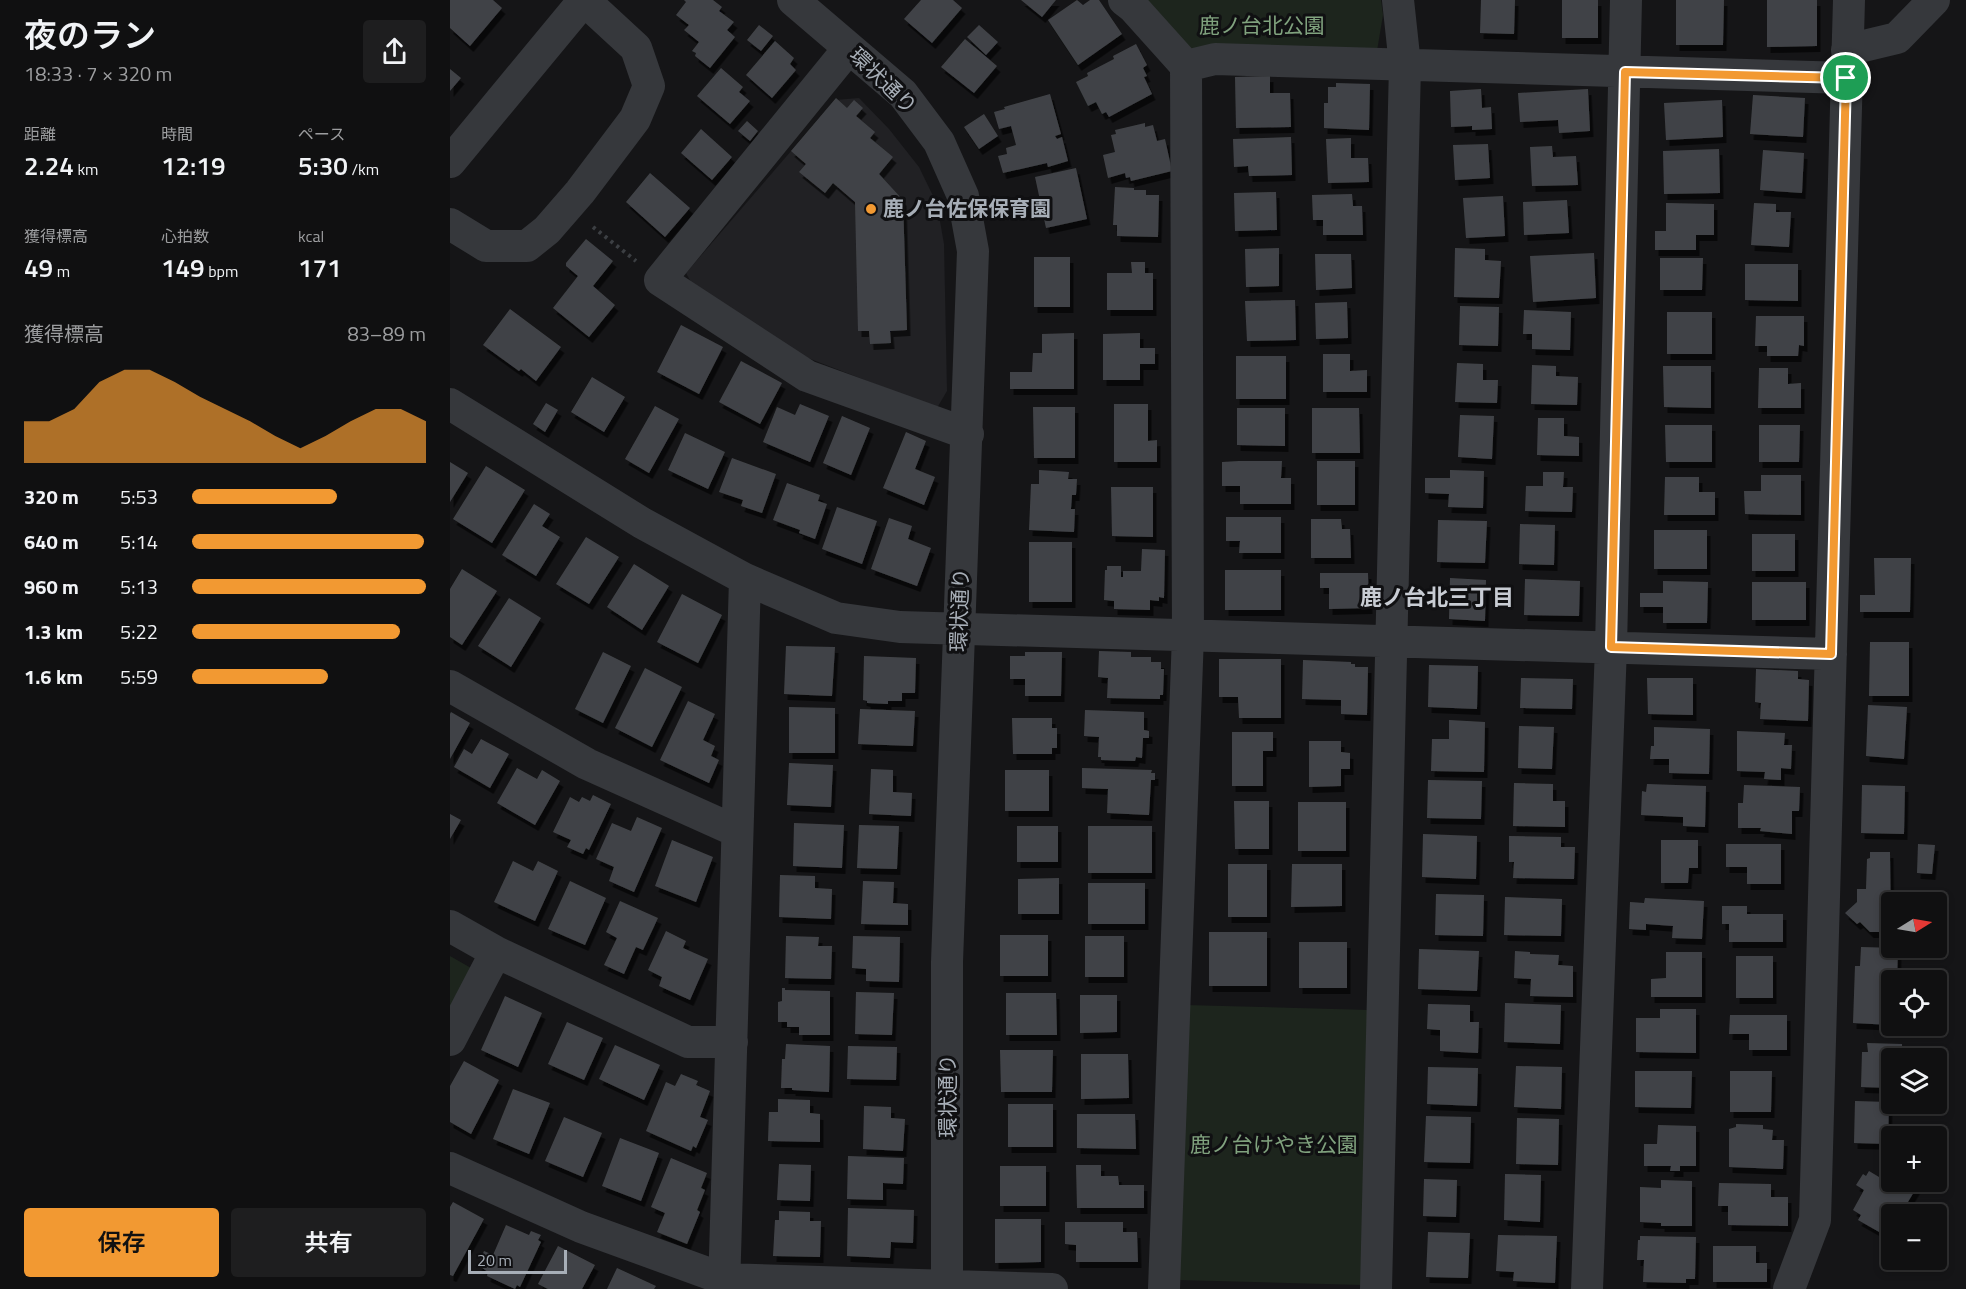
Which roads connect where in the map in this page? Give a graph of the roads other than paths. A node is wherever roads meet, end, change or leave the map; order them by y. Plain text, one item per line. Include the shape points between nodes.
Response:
1 (584, 0) edge
2 (793, 0) edge
3 (1124, 0) edge
4 (1398, 0) edge
5 (1626, 0) edge
6 (1849, 0) edge
7 (1934, 0) edge
8 (849, 48) junction
9 (1847, 64) junction
10 (1405, 65) junction
11 (1186, 66) junction
12 (1625, 72) junction
13 (450, 162) edge
14 (450, 224) edge
15 (450, 404) edge
16 (968, 434) junction
17 (745, 579) junction
18 (959, 628) junction
19 (1188, 635) junction
20 (1393, 641) junction
21 (1611, 647) junction
22 (1831, 654) junction
23 (450, 686) edge
24 (736, 831) junction
25 (450, 926) edge
26 (496, 952) junction
27 (450, 1040) edge
28 (732, 1042) junction
29 (450, 1168) edge
30 (724, 1284) edge
31 (947, 1287) edge
32 (1052, 1289) edge
33 (1164, 1289) edge
34 (1376, 1289) edge
35 (1587, 1289) edge
36 (1789, 1289) edge

1 - 13 street
1 - 14 street via 636,48 649,86 635,119 580,192 547,230 527,246 486,246
2 - 8 street, 環状通り
3 - 11 street
4 - 10 street
5 - 12 street
6 - 9 street
7 - 9 street via 1897,39
8 - 16 street, 環状通り via 903,94 939,142 963,196 973,251
8 - 16 street via 660,280 807,376
9 - 12 street
9 - 22 street
10 - 11 street via 1215,59
10 - 12 street
10 - 20 street
11 - 19 street
12 - 21 street
15 - 17 street via 642,523
16 - 18 street, 環状通り
17 - 18 street via 836,618 900,627
17 - 24 street
18 - 19 street
18 - 31 street, 環状通り via 948,962
19 - 20 street
19 - 33 street
20 - 21 street
20 - 34 street
21 - 22 street
21 - 35 street
22 - 36 street via 1815,1220
23 - 24 street via 586,764
24 - 28 street
25 - 26 street
26 - 27 street
26 - 28 street via 688,1042
28 - 30 street
29 - 30 street via 581,1227
30 - 31 street
31 - 32 street

